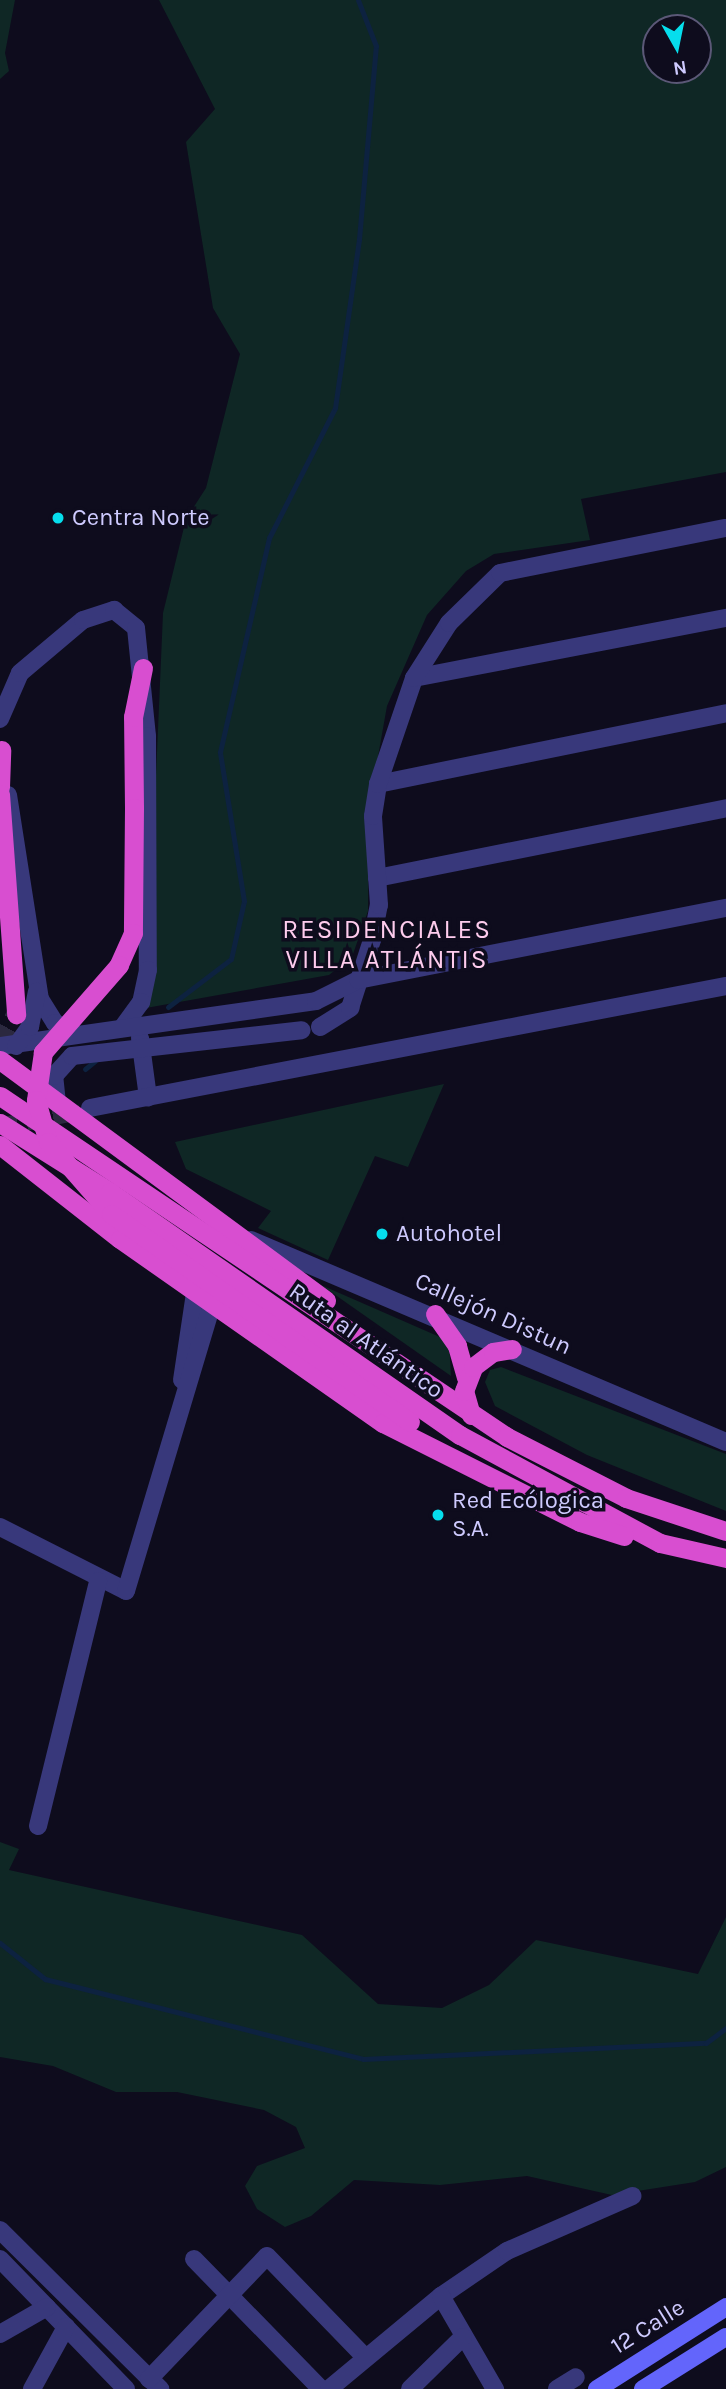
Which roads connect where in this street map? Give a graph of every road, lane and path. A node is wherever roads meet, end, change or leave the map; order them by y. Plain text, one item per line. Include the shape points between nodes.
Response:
1 (726, 528) edge
2 (726, 618) edge
3 (143, 667) junction
4 (414, 678) junction
5 (726, 713) edge
6 (0, 719) edge
7 (0, 740) edge
8 (1, 750) edge
9 (378, 785) junction
10 (0, 787) edge
11 (0, 794) edge
12 (726, 808) edge
13 (377, 878) junction
14 (726, 908) edge
15 (358, 980) junction
16 (37, 985) junction
17 (726, 986) edge
18 (316, 1001) junction
19 (16, 1014) tunnel mouth
20 (130, 1026) junction
21 (316, 1027) junction
22 (77, 1035) junction
23 (8, 1046) edge
24 (141, 1048) junction
25 (0, 1060) edge
26 (0, 1096) edge
27 (148, 1097) junction
28 (57, 1103) junction
29 (90, 1108) tunnel mouth
30 (0, 1123) edge
31 (0, 1145) edge
32 (237, 1235) junction
33 (195, 1293) junction
34 (212, 1305) junction
35 (435, 1314) junction
36 (512, 1349) junction
37 (467, 1378) junction
38 (424, 1385) junction
39 (182, 1394) junction
40 (471, 1415) junction
41 (726, 1442) edge
42 (438, 1452) junction
43 (0, 1527) edge
44 (726, 1531) edge
45 (660, 1543) junction
46 (726, 1558) edge
47 (98, 1581) junction
48 (38, 1826) dead end
49 (632, 2196) dead end
50 (0, 2230) edge
51 (0, 2259) edge
52 (194, 2259) dead end
53 (441, 2296) junction
54 (228, 2299) junction
55 (47, 2307) junction
56 (726, 2307) edge
57 (66, 2327) junction
58 (0, 2334) edge
59 (463, 2337) junction
60 (726, 2337) edge
61 (364, 2356) junction
62 (576, 2378) dead end
63 (155, 2384) edge
64 (32, 2389) edge
65 (126, 2389) edge
66 (321, 2389) edge
67 (329, 2389) edge
68 (410, 2389) edge
69 (495, 2389) edge
70 (557, 2389) edge
71 (597, 2389) edge
72 (643, 2389) edge

1 - 4 street via 500,572 449,623
2 - 4 street
3 - 6 street via 131,621 114,610 99,612 20,673
3 - 20 street via 149,970
3 - 42 highway, bridge via 133,717 133,933 119,965 43,1052 36,1100 48,1142 111,1214 410,1422
4 - 9 street
5 - 9 street
7 - 8 street
8 - 10 highway
8 - 16 street
9 - 13 street
11 - 19 highway
12 - 13 street
13 - 15 street via 372,940
14 - 15 street
15 - 18 street
15 - 21 street via 346,1014
16 - 22 street via 46,1012
16 - 23 street via 30,1027
17 - 27 street
18 - 20 street
18 - 21 street via 327,1010
20 - 22 street
20 - 24 street
21 - 24 street
22 - 23 street
24 - 27 street
24 - 28 street via 64,1060 54,1076
25 - 28 highway
26 - 38 highway, Ruta al Atlántico
27 - 29 street
28 - 32 highway
30 - 45 highway, Ruta al Atlántico via 110,1192 460,1436
31 - 33 highway
32 - 35 street, Callejón Distun
32 - 38 highway via 395,1352
33 - 34 highway
33 - 39 street
34 - 39 street
34 - 42 highway via 309,1376
35 - 36 street, Callejón Distun
35 - 37 highway via 457,1346
36 - 37 highway via 481,1358
36 - 41 street, Callejón Distun
37 - 40 highway
38 - 40 highway, Ruta al Atlántico
39 - 47 street via 128,1588
40 - 44 highway, Ruta al Atlántico via 626,1498
42 - 45 highway via 580,1522
43 - 47 street
45 - 46 highway, Ruta al Atlántico
47 - 48 street
49 - 53 street via 528,2240
50 - 63 street
51 - 55 street
52 - 54 street
53 - 59 street
53 - 61 street
54 - 61 street via 267,2256
54 - 63 street
54 - 66 street
55 - 57 street
55 - 58 street
56 - 71 main road, 12 Calle
57 - 64 street
57 - 65 street
59 - 68 street
59 - 69 street
60 - 72 main road, 12 Calle
61 - 67 street
62 - 70 street

